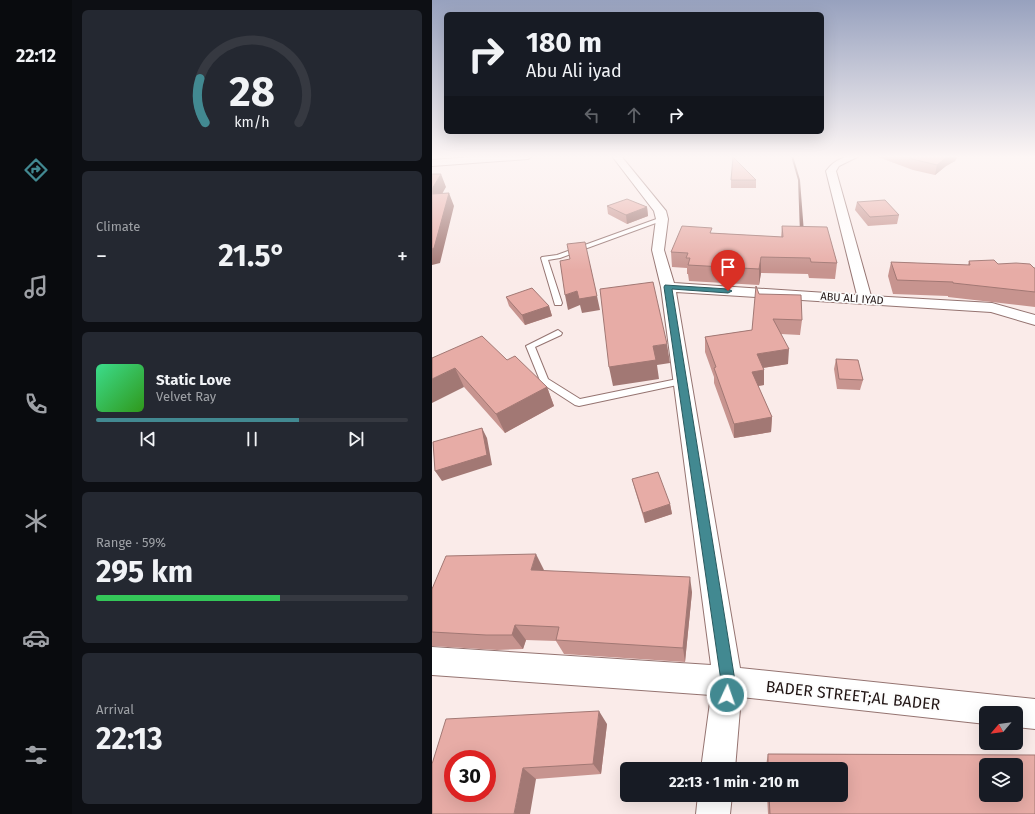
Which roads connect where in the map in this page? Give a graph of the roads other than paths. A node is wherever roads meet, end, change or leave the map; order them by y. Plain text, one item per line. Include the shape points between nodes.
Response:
1 (646, 194) edge
2 (836, 194) edge
3 (662, 219) junction
4 (668, 287) junction
5 (865, 299) junction
6 (558, 303) dead end
7 (1035, 320) edge
8 (558, 332) dead end
9 (682, 381) junction
10 (432, 661) edge
11 (728, 681) junction
12 (1035, 714) edge
13 (719, 762) edge
14 (714, 802) edge
15 (713, 814) edge

1 - 3 street via 660,211
2 - 5 street
3 - 4 street via 658,250
3 - 6 lane via 558,257 544,258
4 - 5 street, ABU ALI IYAD
4 - 9 street
5 - 7 street, ABU ALI IYAD via 992,308
8 - 9 lane via 530,346 544,381 579,404
9 - 11 street
10 - 11 street, BADER STREET;AL BADER
11 - 12 street, BADER STREET;AL BADER
11 - 13 street
14 - 15 street

